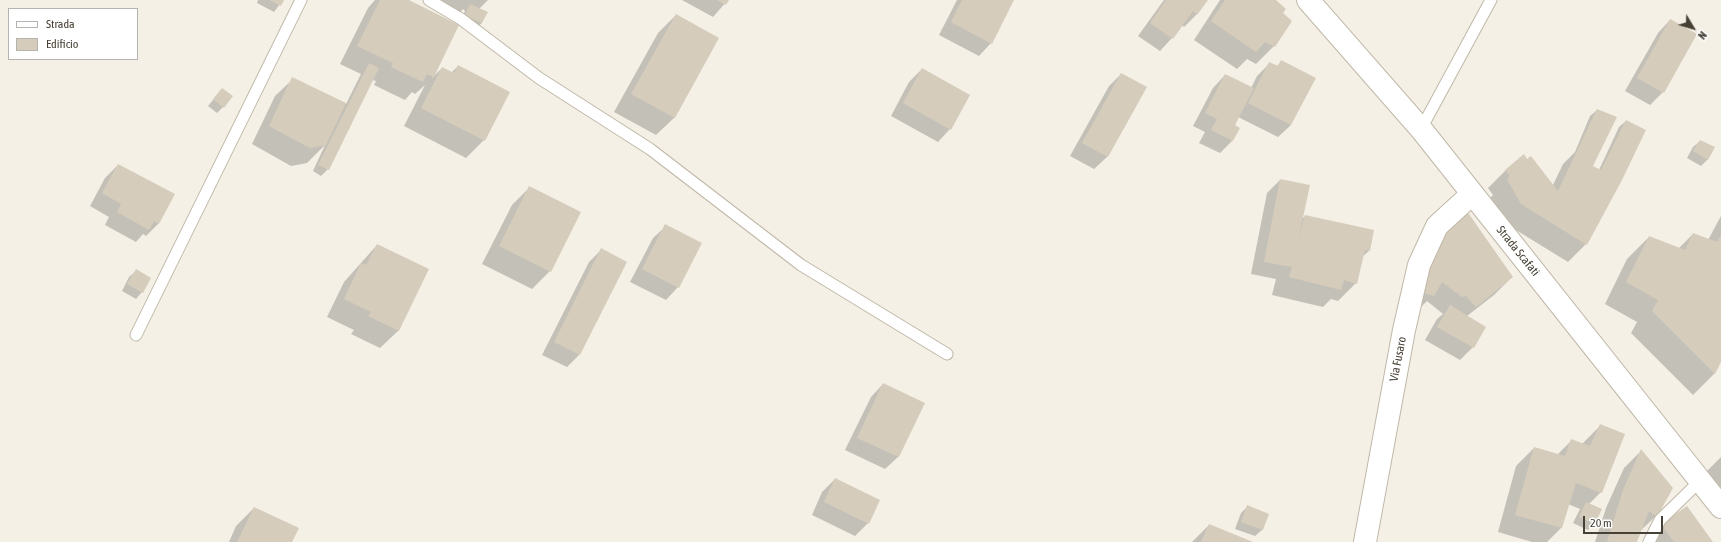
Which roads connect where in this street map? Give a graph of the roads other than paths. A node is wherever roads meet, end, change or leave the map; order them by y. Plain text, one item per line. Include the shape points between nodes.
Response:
1 (301, 0) edge
2 (429, 0) edge
3 (1308, 0) edge
4 (1491, 0) edge
5 (1421, 129) junction
6 (1472, 194) junction
7 (136, 335) dead end
8 (947, 354) dead end
9 (1701, 480) junction
10 (1721, 507) edge
11 (1365, 542) edge
12 (1649, 542) edge

1 - 7 lane
2 - 8 lane via 461,19 539,78 650,149 801,265
3 - 5 street, Strada Scafati
4 - 5 lane
5 - 6 street, Strada Scafati
6 - 9 street, Strada Scafati
6 - 11 street, Via Fusaro via 1437,226 1418,265
9 - 10 street, Strada Scafati
9 - 12 lane via 1660,520

